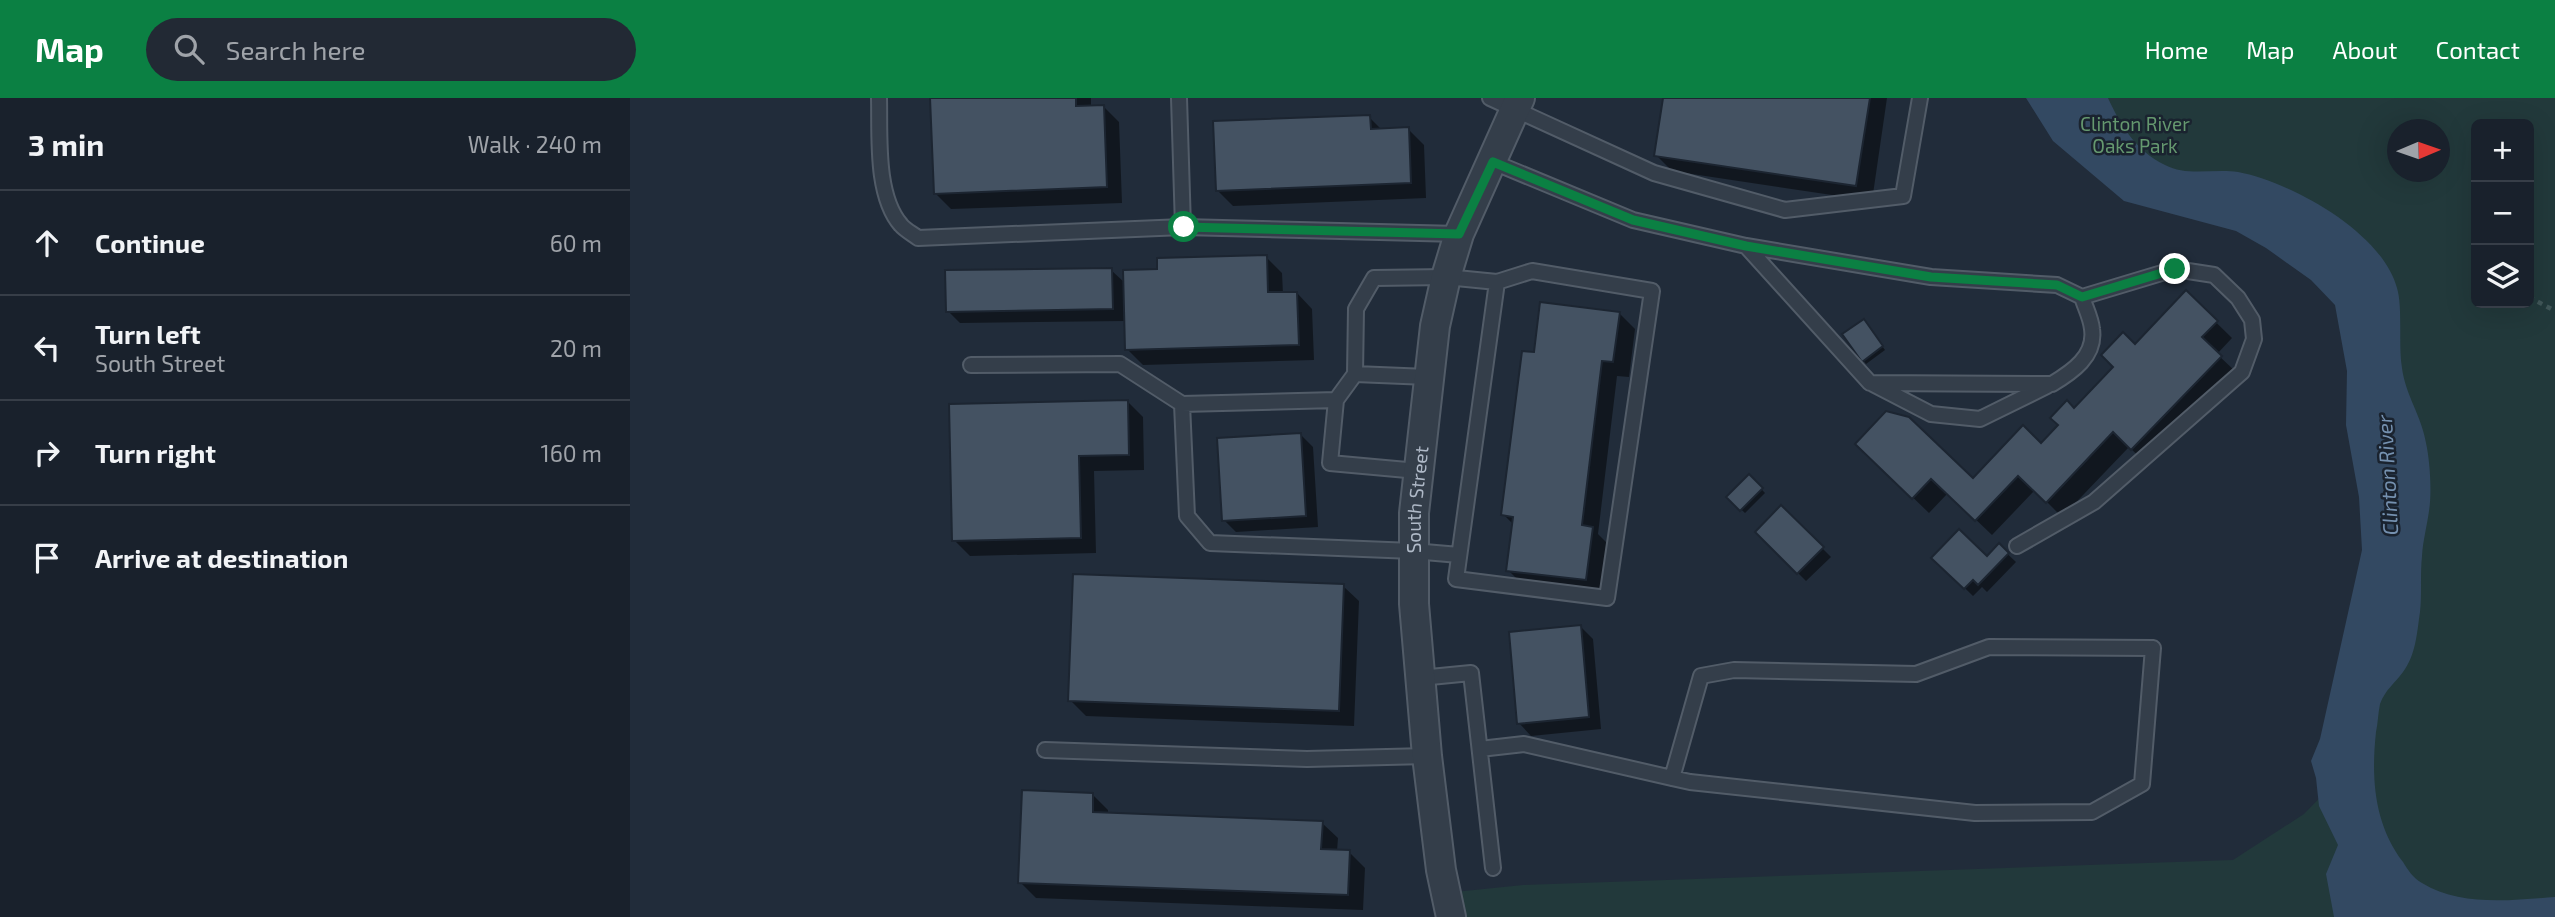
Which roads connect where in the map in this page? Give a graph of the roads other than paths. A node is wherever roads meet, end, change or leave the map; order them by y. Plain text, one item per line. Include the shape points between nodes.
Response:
1 (879, 98) edge
2 (1179, 98) edge
3 (1920, 98) edge
4 (1508, 102) edge
5 (1493, 162) junction
6 (1184, 227) junction
7 (1459, 234) junction
8 (1746, 246) junction
9 (1446, 277) junction
10 (1497, 282) junction
11 (2082, 297) junction
12 (971, 365) dead end
13 (1355, 373) junction
14 (1428, 377) junction
15 (1870, 383) junction
16 (2052, 384) junction
17 (1336, 400) junction
18 (1182, 404) junction
19 (1418, 471) junction
20 (2017, 546) dead end
21 (1413, 551) junction
22 (1459, 555) junction
23 (1420, 678) junction
24 (1480, 749) junction
25 (1045, 750) dead end
26 (1427, 756) junction
27 (1672, 778) junction
28 (1493, 868) dead end
29 (1451, 917) edge

1 - 6 lane via 880,170 888,200 900,225 918,238
2 - 6 lane
3 - 4 lane via 1903,196 1785,210 1654,173
4 - 5 street, South Street
5 - 7 street, South Street
5 - 8 lane via 1633,220
6 - 7 lane
7 - 9 street, South Street
8 - 11 lane via 1931,277 2057,285
8 - 15 lane
9 - 10 lane
9 - 13 lane via 1374,278 1356,309
9 - 14 street, South Street
10 - 22 lane
10 - 22 lane via 1532,271 1652,291 1607,597 1456,579
11 - 16 lane via 2093,330 2090,347 2073,372
11 - 20 lane via 2175,269 2214,275 2238,298 2252,320 2255,339 2242,372 2094,502
12 - 18 lane via 1120,364
13 - 14 lane
13 - 17 lane
14 - 19 street, South Street
15 - 16 lane
15 - 16 lane via 1931,414 1980,419
17 - 18 lane
17 - 19 lane via 1329,463
18 - 21 lane via 1187,516 1210,543
19 - 21 street, South Street
21 - 22 lane
21 - 23 street, South Street
23 - 24 lane via 1471,673
23 - 26 street, South Street
24 - 27 lane via 1524,744
24 - 28 lane
25 - 26 lane via 1307,759
26 - 29 street, South Street
27 - 27 lane via 1975,813 2092,811 2141,784 2152,648 1989,647 1916,674 1734,670 1701,676

